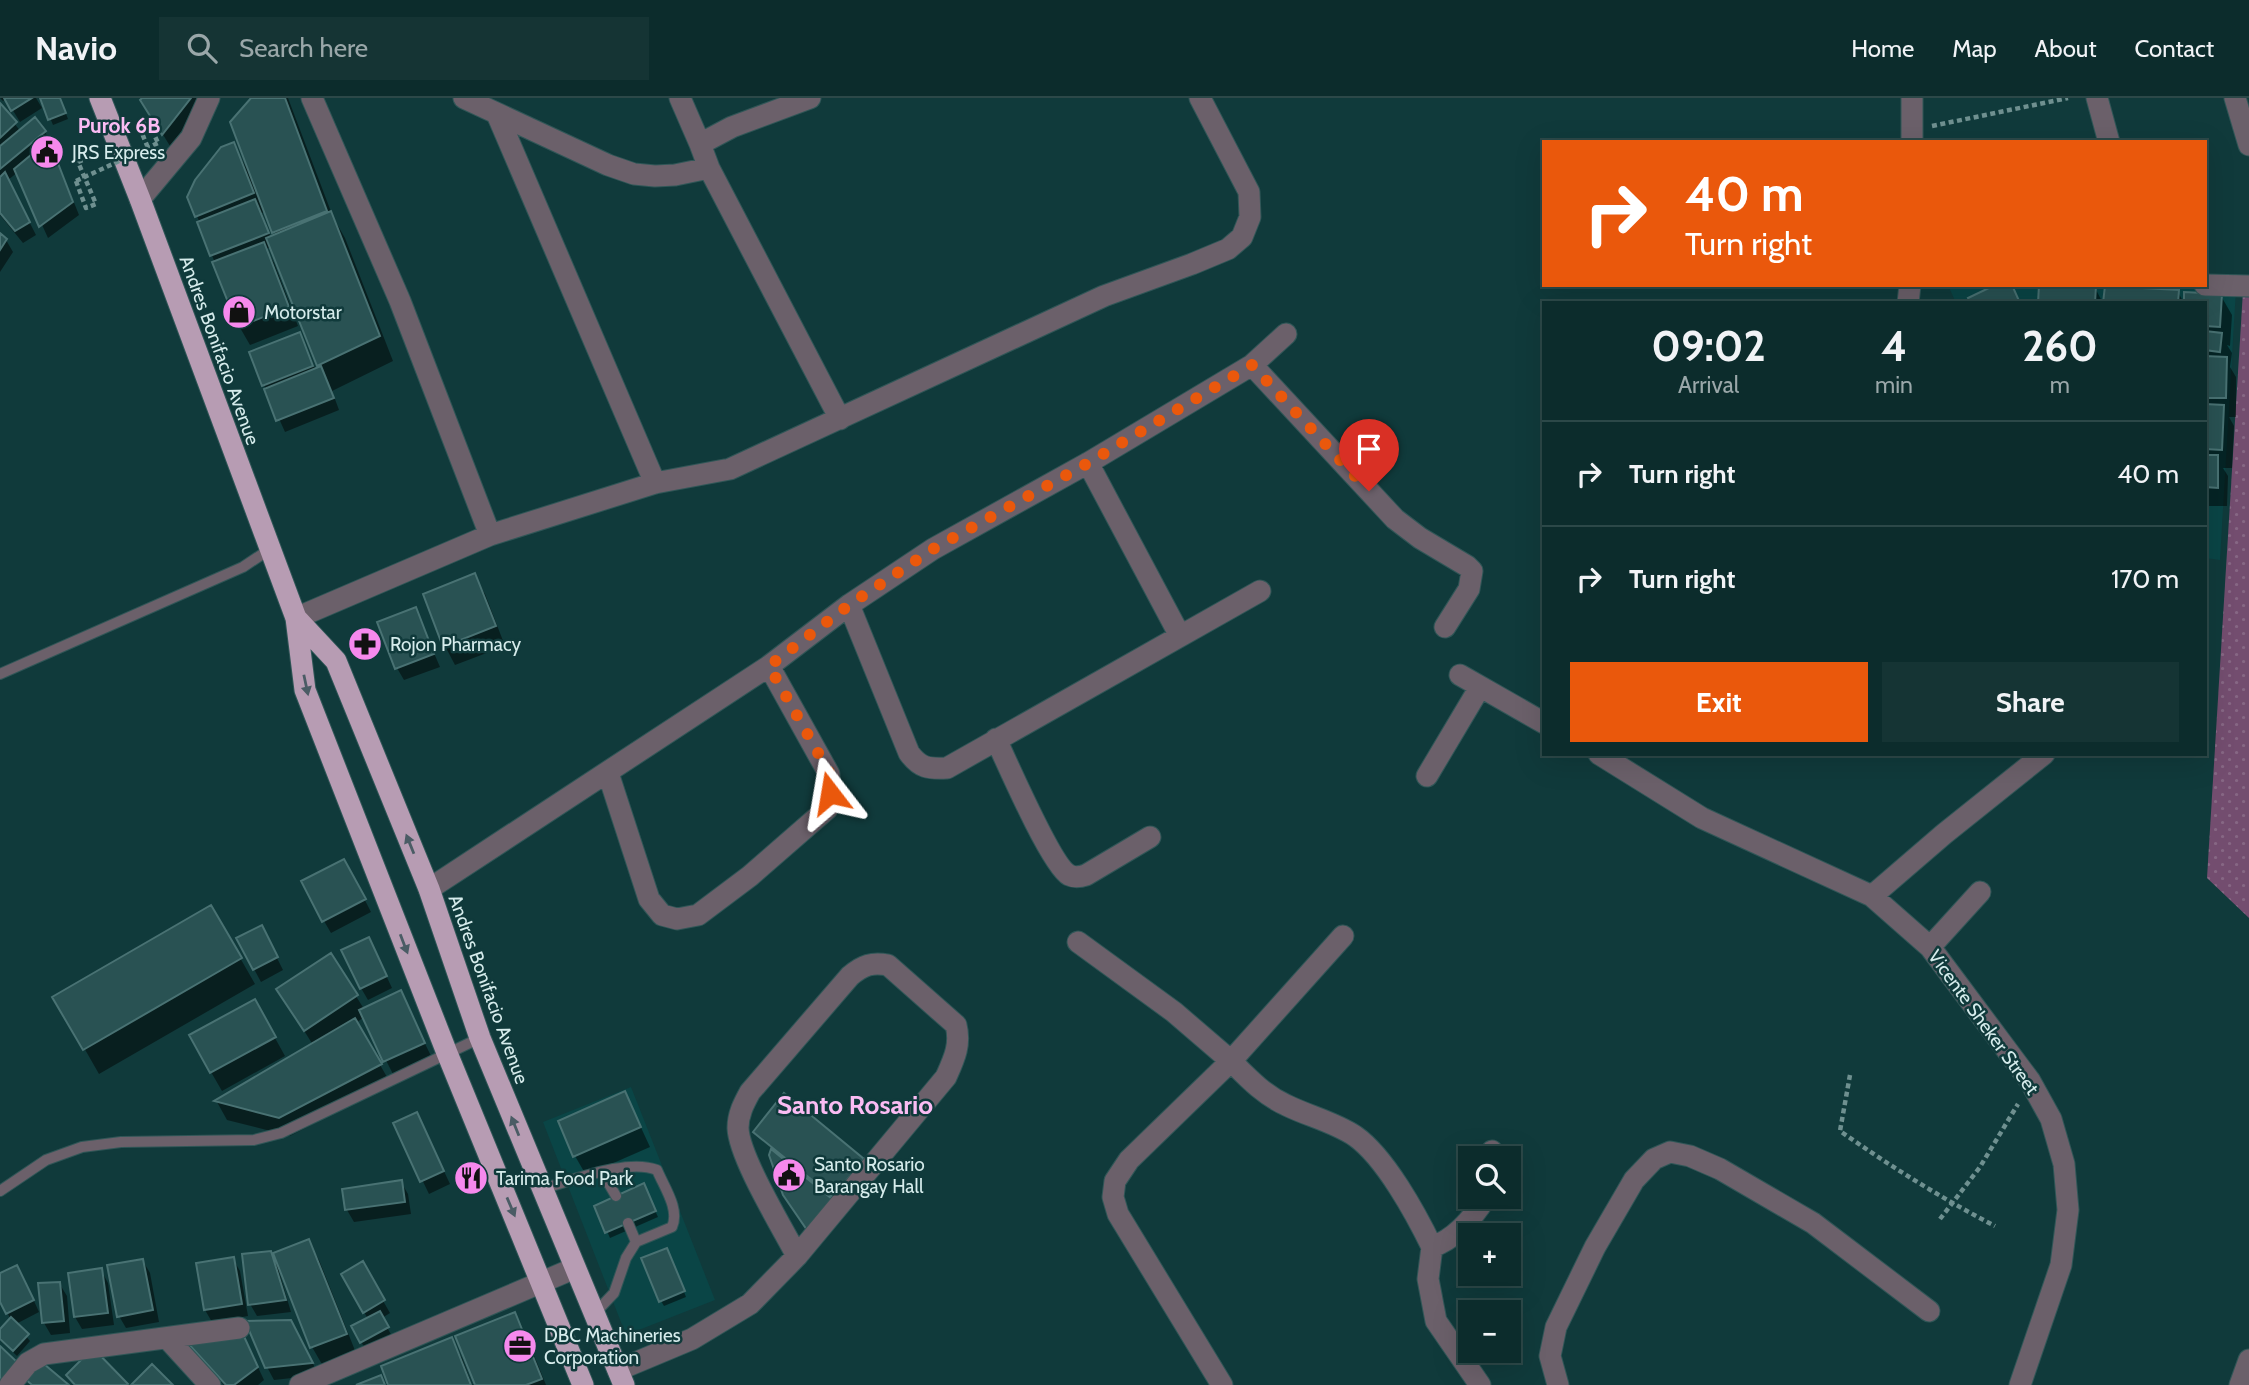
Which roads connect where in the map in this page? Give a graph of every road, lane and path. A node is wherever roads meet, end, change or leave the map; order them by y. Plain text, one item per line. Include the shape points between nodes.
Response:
1 (100, 98) edge
2 (209, 98) edge
3 (312, 98) edge
4 (464, 98) edge
5 (680, 98) edge
6 (810, 98) edge
7 (1200, 98) edge
8 (1912, 98) edge
9 (2068, 98) edge
10 (2097, 98) edge
11 (2235, 98) edge
12 (497, 114) junction
13 (139, 126) dead end
14 (1912, 135) edge
15 (2108, 140) edge
16 (700, 144) junction
17 (118, 145) junction
18 (2249, 145) edge
19 (709, 168) junction
20 (140, 199) junction
21 (2207, 285) edge
22 (2249, 286) edge
23 (1286, 334) dead end
24 (1252, 365) junction
25 (840, 419) junction
26 (1088, 463) junction
27 (655, 483) junction
28 (490, 535) junction
29 (270, 549) junction
30 (1260, 591) dead end
31 (849, 605) junction
32 (296, 618) junction
33 (1445, 627) dead end
34 (1179, 634) junction
35 (769, 666) junction
36 (0, 674) edge
37 (1460, 675) dead end
38 (1480, 687) junction
39 (1542, 722) edge
40 (996, 739) junction
41 (1602, 756) edge
42 (2042, 756) edge
43 (608, 773) junction
44 (1427, 776) dead end
45 (1150, 837) dead end
46 (429, 890) junction
47 (1980, 892) dead end
48 (1872, 896) junction
49 (1343, 936) dead end
50 (1078, 942) dead end
51 (1930, 947) junction
52 (480, 1038) junction
53 (447, 1053) junction
54 (1231, 1061) junction
55 (1850, 1075) dead end
56 (2030, 1081) junction
57 (602, 1172) junction
58 (541, 1189) junction
59 (0, 1191) edge
60 (616, 1196) dead end
61 (1952, 1203) junction
62 (1476, 1209) edge
63 (1940, 1219) dead end
64 (628, 1223) dead end
65 (1996, 1226) dead end
66 (636, 1242) junction
67 (1432, 1247) junction
68 (797, 1256) junction
69 (575, 1268) junction
70 (542, 1281) junction
71 (1929, 1311) dead end
72 (595, 1313) junction
73 (239, 1328) dead end
74 (167, 1338) junction
75 (2249, 1360) edge
76 (621, 1377) edge
77 (10, 1385) edge
78 (211, 1385) edge
79 (300, 1385) edge
80 (583, 1385) edge
81 (1222, 1385) edge
82 (1480, 1385) edge
83 (1558, 1385) edge
84 (2020, 1385) edge
85 (2240, 1385) edge

1 - 17 highway, Andres Bonifacio Avenue
2 - 20 street via 191,138
3 - 28 street via 400,301
4 - 12 street
5 - 16 street
6 - 16 street
7 - 25 street via 1250,192 1250,217 1242,237 1228,249 1104,296
8 - 14 street
9 - 14 path
10 - 15 street
11 - 18 street
12 - 19 street via 634,174 675,175
12 - 27 street
13 - 17 path, bridge via 148,121 158,143 76,181 86,208 96,204 78,163
16 - 19 street
17 - 20 highway, Andres Bonifacio Avenue
19 - 25 street
20 - 29 highway, Andres Bonifacio Avenue
21 - 22 street
23 - 24 street
24 - 26 street
24 - 33 street via 1395,519 1472,571 1469,589
25 - 27 street via 730,469
26 - 31 street via 933,549
26 - 34 street
27 - 28 street
28 - 32 street
29 - 32 highway, Andres Bonifacio Avenue
29 - 36 lane via 243,567
30 - 34 street
31 - 35 street
31 - 40 street via 918,765 947,768
46 -> 32 highway, Andres Bonifacio Avenue via 336,661
32 -> 53 highway, Andres Bonifacio Avenue via 305,690
34 - 40 street
35 - 43 street
35 - 43 street via 830,774 828,808 698,915 677,919 662,915 649,899
37 - 38 street
38 - 39 street
38 - 44 street
40 - 45 street via 1050,851 1068,875 1086,875
41 - 48 street, Vicente Sheker Street via 1702,818
42 - 48 street
43 - 46 street
46 - 52 highway, Andres Bonifacio Avenue
47 - 51 street
48 - 51 street, Vicente Sheker Street
49 - 54 street
50 - 54 street via 1174,1012
51 - 56 street, Vicente Sheker Street
52 - 53 lane
58 -> 52 highway, Andres Bonifacio Avenue
53 - 59 lane via 281,1133 254,1140 82,1147 46,1160
53 -> 70 highway, Andres Bonifacio Avenue
54 - 67 street via 1257,1088 1284,1105 1368,1146
54 - 81 street via 1129,1160 1115,1181 1113,1197 1118,1214
55 - 61 path via 1840,1131
56 - 61 path via 2006,1128
56 - 84 street, Vicente Sheker Street via 2051,1119 2064,1164 2068,1210 2061,1265
57 - 58 lane
57 - 60 lane
57 - 66 lane via 633,1165 657,1170 676,1218 671,1227
58 - 69 highway, Andres Bonifacio Avenue
61 - 63 path
61 - 65 path
62 - 67 street via 1447,1241
64 - 66 lane
66 - 72 lane via 614,1293
67 - 82 street via 1428,1279 1436,1321
68 - 68 street via 946,1077 957,1054 956,1025 888,965 862,966 850,976 741,1107 742,1148
68 - 76 street via 750,1304
69 - 70 street
69 - 72 highway, Andres Bonifacio Avenue
70 - 79 street
70 - 80 highway, Andres Bonifacio Avenue
71 - 83 street via 1813,1223 1720,1169 1670,1152 1654,1158 1634,1180 1556,1328 1550,1356
72 - 76 highway, Andres Bonifacio Avenue
73 - 74 street
74 - 77 street via 44,1354 27,1363
74 - 78 street
75 - 85 street

